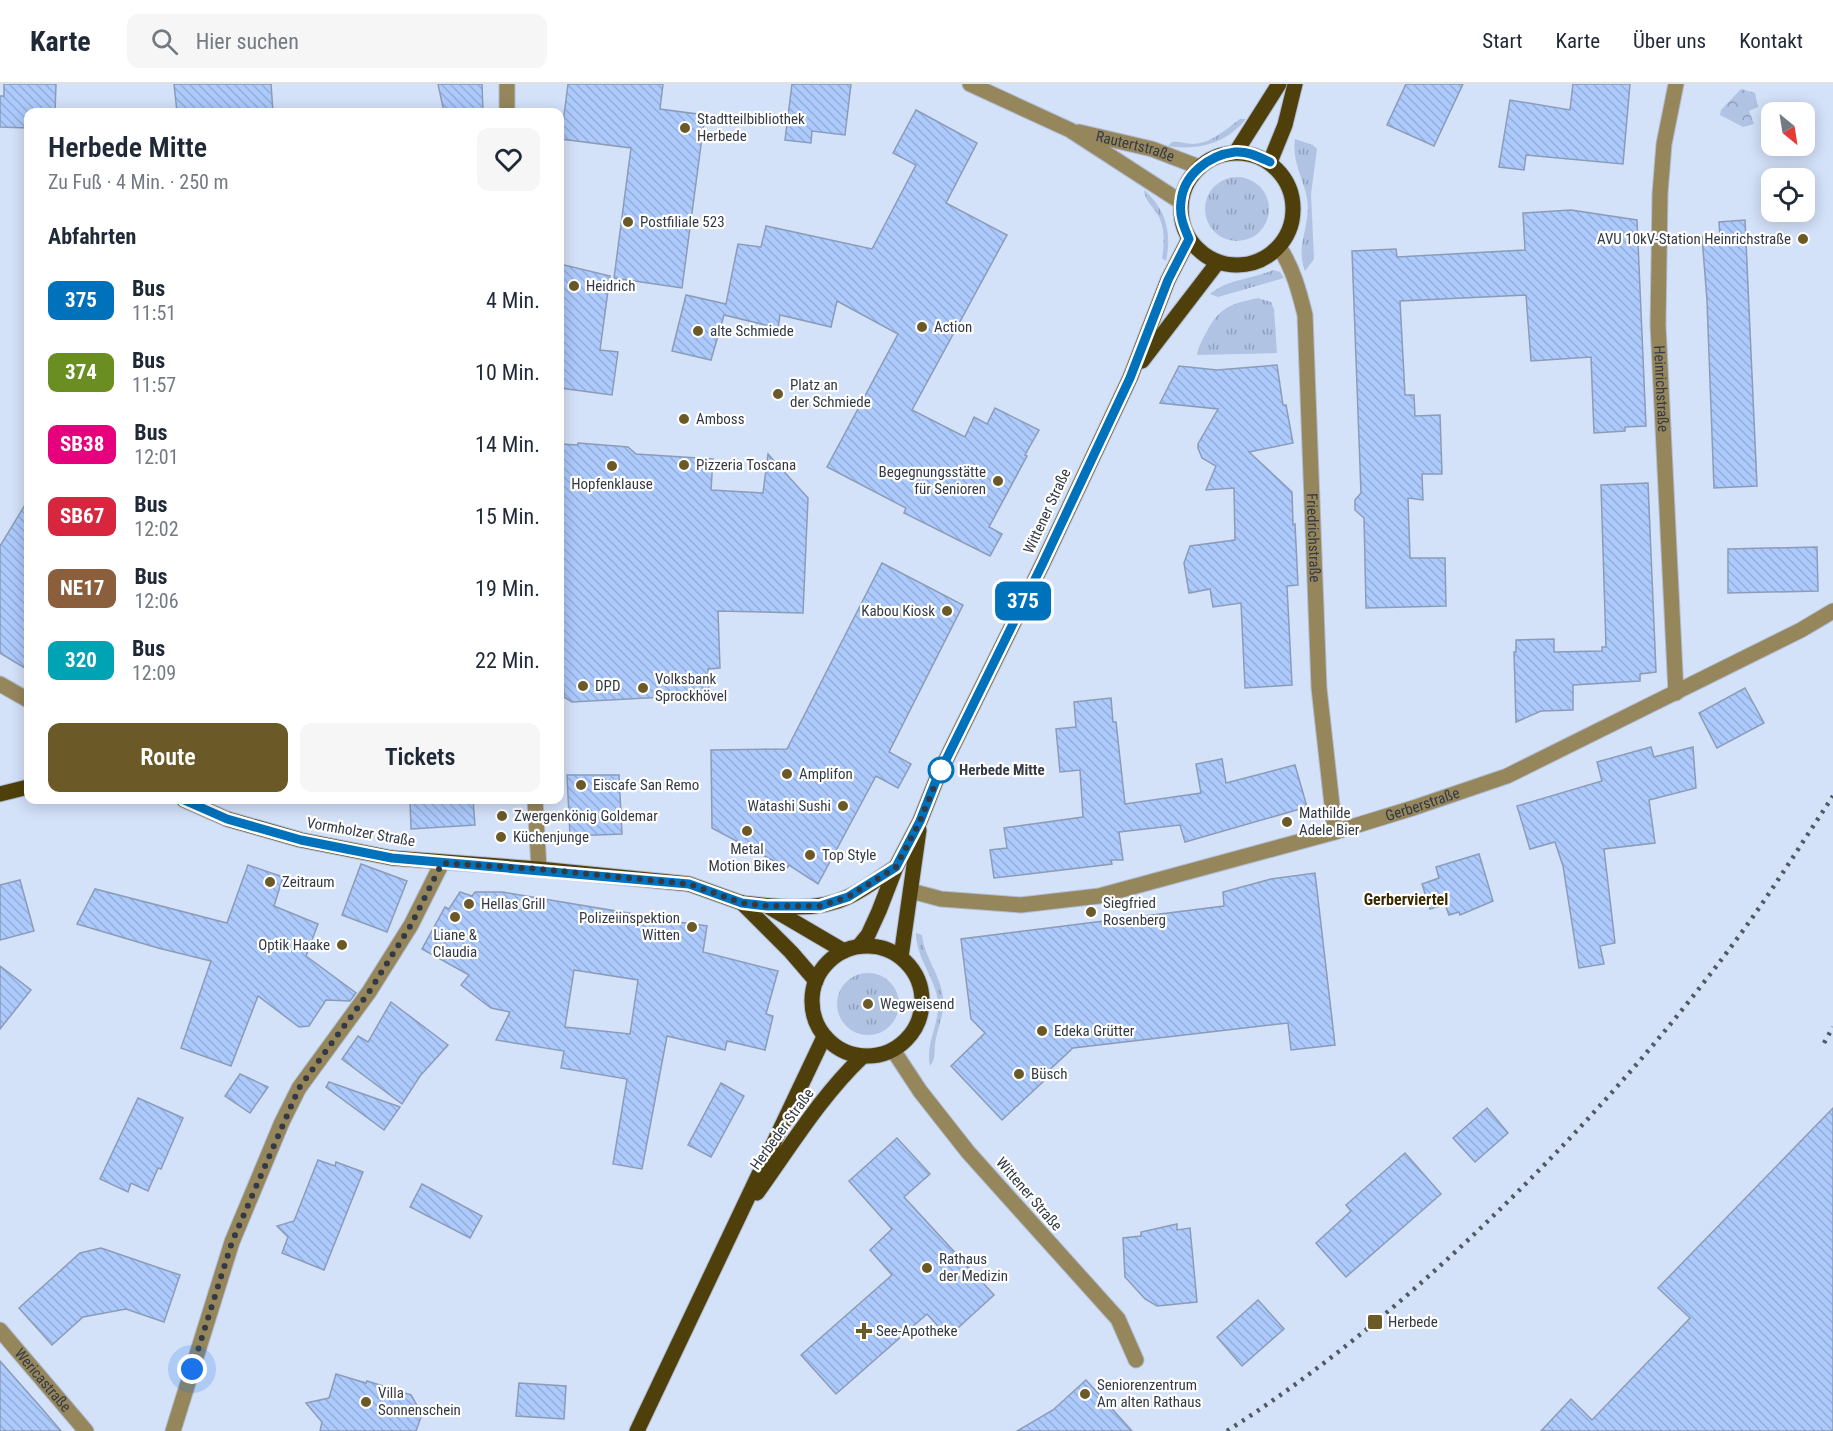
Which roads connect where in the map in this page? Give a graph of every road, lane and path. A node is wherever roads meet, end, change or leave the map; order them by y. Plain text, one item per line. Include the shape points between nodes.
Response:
1 (507, 84) edge
2 (970, 84) edge
3 (1279, 84) edge
4 (1295, 84) edge
5 (1676, 84) edge
6 (507, 108) edge
7 (1070, 130) junction
8 (1236, 152) junction
9 (1270, 162) junction
10 (1199, 167) junction
11 (1180, 202) junction
12 (1189, 239) junction
13 (1279, 247) junction
14 (1218, 262) junction
15 (1130, 378) junction
16 (1833, 611) edge
17 (0, 684) edge
18 (1676, 693) junction
19 (24, 698) edge
20 (24, 788) edge
21 (0, 794) edge
22 (193, 804) edge
23 (536, 804) edge
24 (920, 821) junction
25 (1335, 832) junction
26 (442, 863) junction
27 (896, 867) junction
28 (539, 869) junction
29 (911, 891) junction
30 (742, 903) junction
31 (767, 906) junction
32 (860, 946) junction
33 (844, 951) junction
34 (901, 957) junction
35 (816, 981) junction
36 (824, 1037) junction
37 (893, 1050) junction
38 (862, 1057) junction
39 (735, 1225) junction
40 (0, 1330) edge
41 (1136, 1360) dead end
42 (86, 1431) edge
43 (173, 1431) edge
44 (637, 1431) edge

1 - 6 street
2 - 7 street, Rautertstraße
3 - 8 main road
4 - 9 main road
5 - 18 street, Heinrichstraße via 1664,144 1660,194 1659,325
7 - 10 street, Rautertstraße via 1152,148
7 - 11 street, Rautertstraße
8 - 9 main road via 1254,154
8 - 10 main road via 1216,156
9 - 13 main road via 1284,176 1292,193 1294,213
10 - 11 main road
11 - 12 main road
12 - 14 main road via 1201,253
12 - 15 main road, Wittener Straße via 1168,280
13 - 14 main road via 1250,264
13 - 25 street, Friedrichstraße via 1297,284 1305,315 1319,688
14 - 15 main road, Wittener Straße
15 - 24 main road, Wittener Straße via 937,778
16 - 18 street, Gerberstraße
17 - 19 street
18 - 25 street, Gerberstraße via 1507,776
20 - 21 main road
22 - 26 main road, Vormholzer Straße via 227,819 301,840 392,858
23 - 28 street
24 - 27 main road, Wittener Straße
24 - 29 main road, Wittener Straße
25 - 29 street, Gerberstraße via 1099,896 1021,905 940,899
26 - 28 main road, Vormholzer Straße
26 - 43 street via 411,925 369,992 299,1088 286,1114 232,1242
27 - 31 main road via 848,897 820,906
27 - 32 main road, Wittener Straße
28 - 30 main road, Vormholzer Straße via 689,884
29 - 34 main road, Wittener Straße
30 - 31 main road
30 - 35 main road
31 - 33 main road
32 - 33 main road
32 - 34 main road via 885,948
33 - 35 main road via 828,962
34 - 37 main road via 914,970 921,987 922,1006 918,1024 908,1039
35 - 36 main road via 812,1008
36 - 38 main road via 841,1050
36 - 39 main road
37 - 38 main road
37 - 41 street, Wittener Straße via 968,1152 1118,1318
38 - 39 main road, Herbeder Straße via 828,1094
39 - 44 main road
40 - 42 street, Wericastraße

